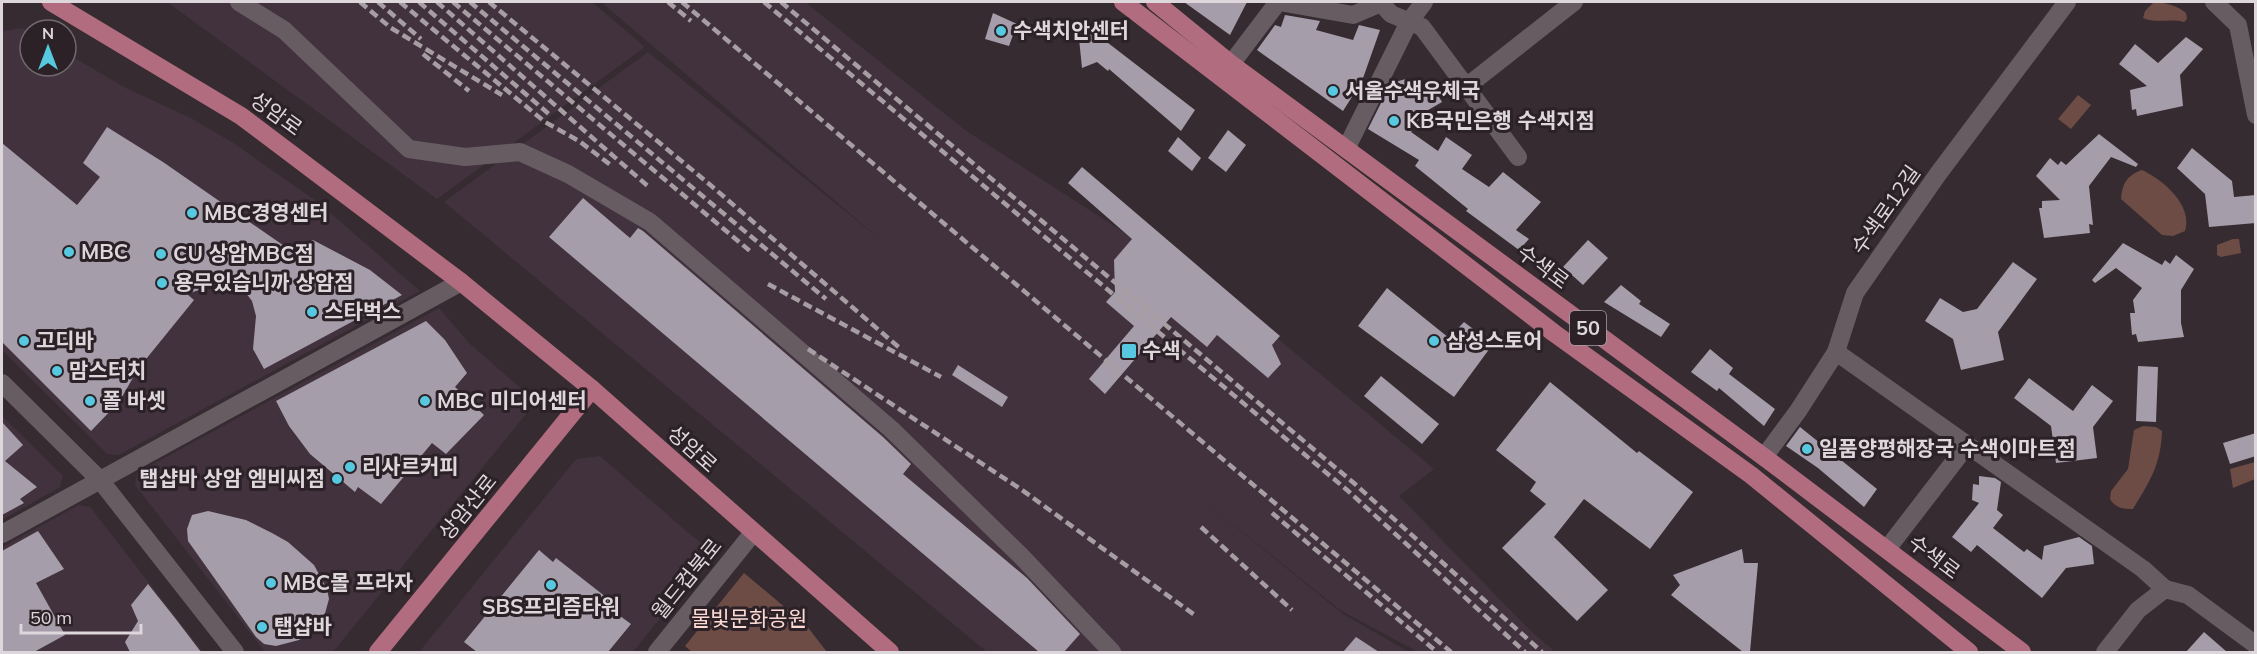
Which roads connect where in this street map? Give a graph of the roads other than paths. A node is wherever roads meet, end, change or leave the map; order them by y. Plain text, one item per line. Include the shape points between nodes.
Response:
1 (51, 2) edge
2 (239, 2) edge
3 (1123, 2) edge
4 (1155, 2) edge
5 (1278, 2) edge
6 (1381, 2) edge
7 (1424, 2) edge
8 (1574, 2) edge
9 (2067, 2) edge
10 (2214, 2) edge
11 (1409, 22) junction
12 (1231, 64) junction
13 (1466, 87) junction
14 (2256, 115) edge
15 (1346, 149) junction
16 (1518, 157) dead end
17 (461, 282) junction
18 (1836, 352) junction
19 (1622, 353) junction
20 (1610, 373) junction
21 (2, 383) edge
22 (592, 389) junction
23 (1967, 445) junction
24 (1764, 457) junction
25 (100, 480) junction
26 (753, 533) junction
27 (2, 534) edge
28 (1887, 549) junction
29 (2165, 589) junction
30 (2256, 645) edge
31 (235, 652) edge
32 (378, 652) edge
33 (657, 652) edge
34 (890, 652) edge
35 (1112, 652) edge
36 (1969, 652) edge
37 (2022, 652) edge
38 (2105, 652) edge

1 - 17 main road, 성암로 via 241,116
2 - 35 street via 284,30 409,149 465,157 520,152 568,174 650,222 891,429
3 - 20 main road, 50
4 - 12 main road, 수색로 / 50
5 - 6 street via 1353,15
5 - 12 street
6 - 11 street via 1391,14
7 - 11 street
8 - 13 street
9 - 18 street, 수색로12길 via 1855,293
10 - 14 street via 2238,25
11 - 13 street via 1422,27
11 - 15 street
12 - 15 main road, 수색로 / 50
13 - 16 street
15 - 19 main road, 수색로 / 50
17 - 22 main road, 성암로
17 - 25 street
18 - 23 street
18 - 24 street, 수색로12길
19 - 20 main road via 1611,356 1607,364
19 - 24 main road, 수색로 / 50
20 - 36 main road, 50 via 1751,475
21 - 25 street
22 - 26 main road, 성암로
22 - 32 main road, 상암산로
23 - 28 street
23 - 29 street via 2143,569
24 - 28 main road, 수색로 / 50
25 - 27 street
25 - 31 street
26 - 33 street, 월드컵북로
26 - 34 main road, 성암로
28 - 37 main road, 수색로 / 50
29 - 30 street via 2188,595
29 - 38 street via 2138,610

